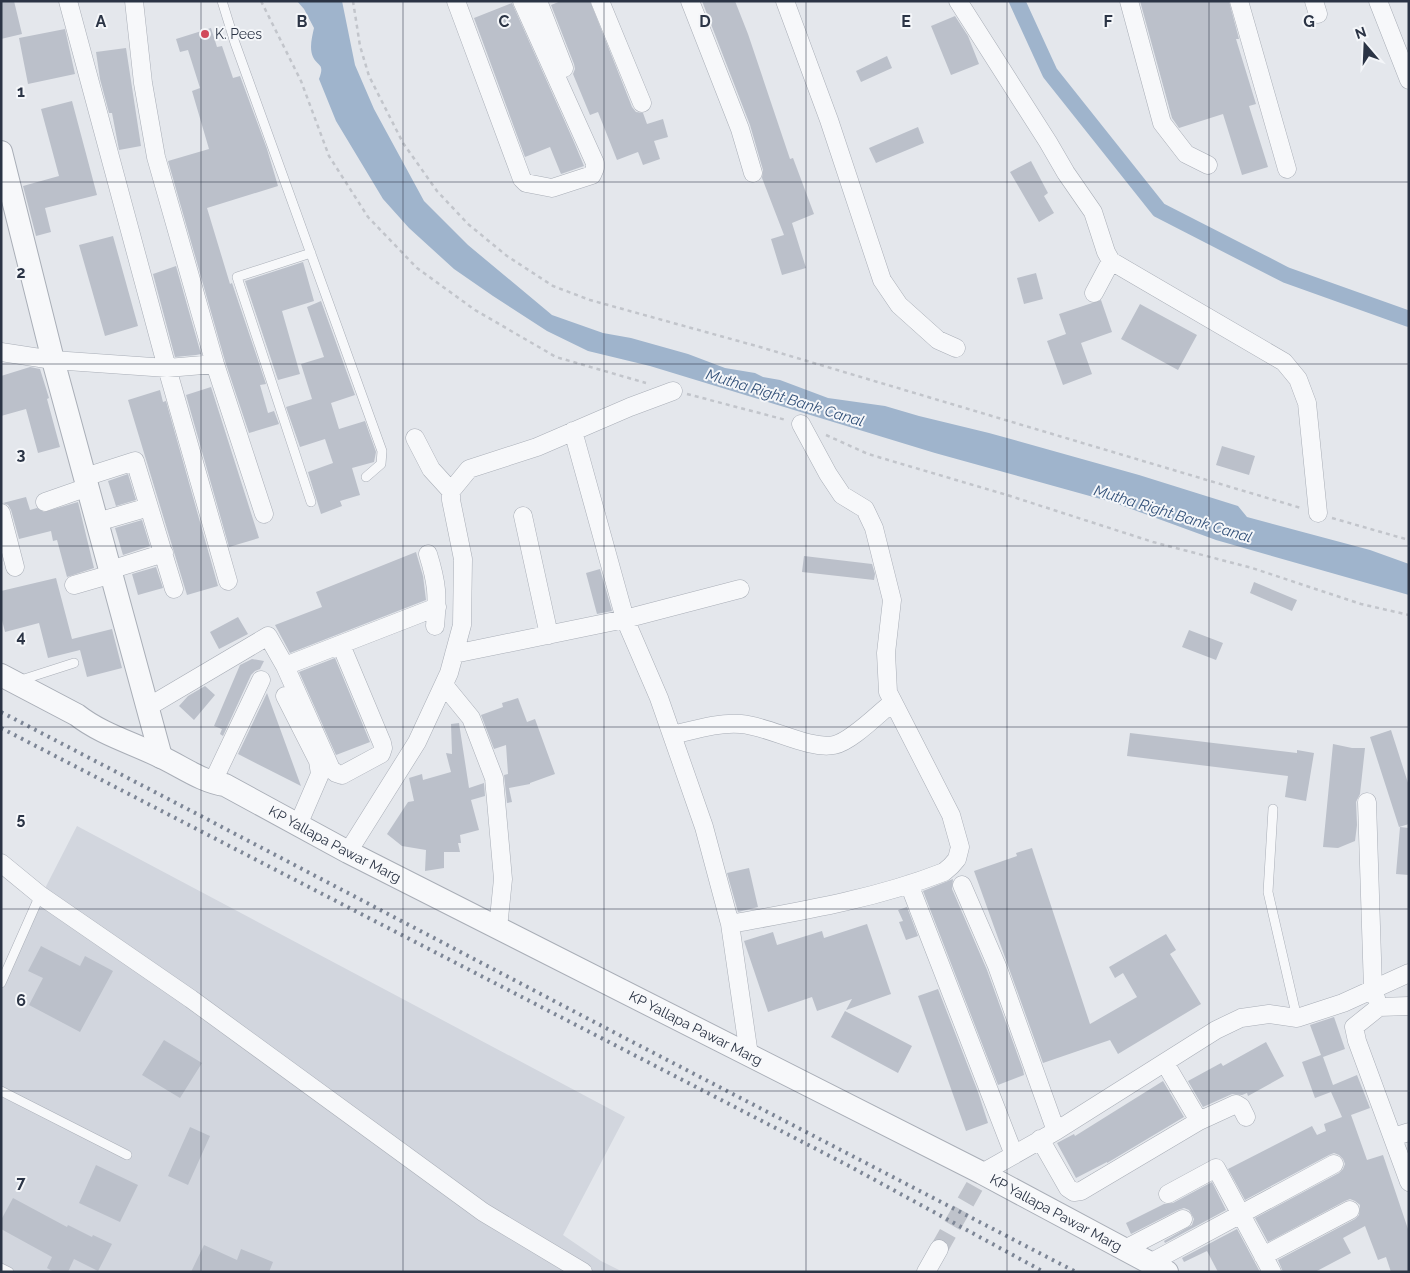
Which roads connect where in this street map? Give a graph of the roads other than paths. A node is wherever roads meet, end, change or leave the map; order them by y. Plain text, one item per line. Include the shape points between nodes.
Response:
1 (68, 1) edge
2 (134, 1) edge
3 (222, 1) edge
4 (456, 1) edge
5 (522, 1) edge
6 (538, 1) edge
7 (600, 1) edge
8 (690, 1) edge
9 (785, 1) edge
10 (958, 1) edge
11 (1129, 1) edge
12 (1239, 1) edge
13 (1378, 1) edge
14 (1409, 80) edge
15 (642, 103) dead end
16 (582, 117) joint
17 (593, 145) dead end
18 (1, 152) edge
19 (1208, 166) dead end
20 (1287, 169) dead end
21 (753, 172) dead end
22 (6, 190) edge
23 (310, 254) junction
24 (1111, 261) junction
25 (1094, 293) dead end
26 (956, 348) dead end
27 (1, 352) edge
28 (53, 360) junction
29 (215, 364) junction
30 (167, 368) junction
31 (674, 391) road end
32 (801, 424) road end
33 (573, 431) junction
34 (415, 438) dead end
35 (366, 477) dead end
36 (86, 482) junction
37 (451, 491) junction
38 (44, 502) dead end
39 (311, 502) dead end
40 (149, 506) junction
41 (1318, 513) road end
42 (1, 514) edge
43 (264, 514) dead end
44 (523, 516) dead end
45 (97, 522) junction
46 (164, 553) junction
47 (428, 554) dead end
48 (15, 566) dead end
49 (111, 572) junction
50 (228, 581) dead end
51 (74, 585) dead end
52 (174, 589) dead end
53 (740, 589) dead end
54 (437, 607) junction
55 (625, 619) junction
56 (435, 626) dead end
57 (549, 635) junction
58 (341, 645) junction
59 (454, 654) junction
60 (74, 663) dead end
61 (285, 666) junction
62 (8, 678) edge
63 (261, 680) dead end
64 (444, 685) junction
65 (284, 696) dead end
66 (893, 702) junction
67 (148, 707) junction
68 (672, 736) junction
69 (160, 752) junction
70 (220, 780) junction
71 (1367, 802) dead end
72 (1273, 809) dead end
73 (298, 825) junction
74 (348, 852) junction
75 (1, 863) edge
76 (909, 884) junction
77 (962, 885) dead end
78 (40, 895) junction
79 (730, 924) junction
80 (498, 928) junction
81 (1409, 973) edge
82 (1, 983) edge
83 (1373, 989) junction
84 (1409, 1006) edge
85 (1379, 1007) junction
86 (1297, 1018) junction
87 (749, 1055) junction
88 (1165, 1063) junction
89 (1, 1091) edge
90 (1246, 1117) dead end
91 (1199, 1121) junction
92 (1056, 1131) junction
93 (1401, 1134) edge
94 (1040, 1139) junction
95 (127, 1155) dead end
96 (1014, 1155) junction
97 (1334, 1164) dead end
98 (982, 1173) junction
99 (1409, 1182) edge
100 (1168, 1194) dead end
101 (1350, 1210) dead end
102 (1241, 1214) junction
103 (1183, 1219) dead end
104 (939, 1249) tunnel mouth
105 (1125, 1249) junction
106 (1263, 1256) junction
107 (1159, 1267) edge
108 (1, 1268) edge
109 (8, 1272) edge
110 (582, 1272) edge
111 (926, 1272) edge
112 (1272, 1272) edge

1 - 30 street
2 - 29 street via 143,84 156,157
3 - 23 lane
4 - 5 street via 522,179 526,183 552,188 592,175 595,163
6 - 16 street
7 - 15 street
8 - 21 street via 740,129
9 - 26 street via 882,280 898,305 938,340
10 - 24 street via 1093,212
11 - 19 street via 1162,123 1186,154
12 - 20 street
13 - 14 street
16 - 17 lane
18 - 22 street
22 - 28 street
23 - 35 lane via 382,451 381,464
23 - 39 lane via 237,277
24 - 25 street
24 - 41 street via 1284,362 1298,379 1307,403
27 - 28 street
28 - 30 street
28 - 36 street
29 - 30 street
29 - 43 street
30 - 50 street
31 - 33 street
32 - 66 street via 842,496 865,509 874,528 892,600 886,653 888,692
33 - 37 street via 469,469
33 - 55 street
34 - 37 street via 431,469
36 - 38 street
36 - 40 street via 135,461
36 - 45 street
37 - 59 street via 463,559 462,625
40 - 45 street
40 - 46 street
42 - 48 street
44 - 57 street
45 - 49 street
46 - 49 street
46 - 52 street
47 - 54 street via 438,594
49 - 51 street
49 - 67 street
53 - 55 street
54 - 56 street
54 - 58 street
55 - 57 street
55 - 68 street via 660,698
57 - 59 street
58 - 61 street
58 - 61 street via 383,748 381,754 342,775 331,768
59 - 64 street
60 - 62 lane
61 - 67 street via 268,636
62 - 69 street, KP Yallapa Pawar Marg via 88,724
63 - 70 street
64 - 74 street via 417,742
64 - 80 street via 472,718 494,778 503,879
65 - 73 street via 318,761 320,774
66 - 68 street via 836,745 821,746 740,724 716,725
66 - 76 street via 951,815 960,847 957,859 944,872
67 - 69 street
68 - 79 street via 704,827
69 - 70 street, KP Yallapa Pawar Marg via 214,783
70 - 73 street, KP Yallapa Pawar Marg
71 - 83 street
72 - 86 lane via 1268,892
73 - 74 street, KP Yallapa Pawar Marg
74 - 80 street, KP Yallapa Pawar Marg
75 - 78 street
76 - 79 street via 816,908
76 - 96 street
77 - 92 street via 997,966
78 - 82 lane
78 - 110 street via 191,999 483,1212
79 - 87 street
80 - 87 street, KP Yallapa Pawar Marg
81 - 83 street
83 - 85 street
83 - 86 street
84 - 85 street
85 - 93 street via 1354,1027 1357,1041
86 - 88 street via 1269,1014 1242,1018 1216,1030
87 - 98 street, KP Yallapa Pawar Marg
88 - 91 street
88 - 92 street
89 - 95 lane
90 - 91 street via 1236,1104
91 - 94 street via 1081,1191 1074,1192 1068,1188
92 - 94 street
93 - 99 street
94 - 96 street
96 - 98 street
97 - 102 street
98 - 105 street, KP Yallapa Pawar Marg
100 - 102 street via 1216,1168
101 - 106 street
102 - 106 street
102 - 107 street
103 - 105 street
104 - 111 street
105 - 107 street, KP Yallapa Pawar Marg
106 - 112 street
108 - 109 lane

